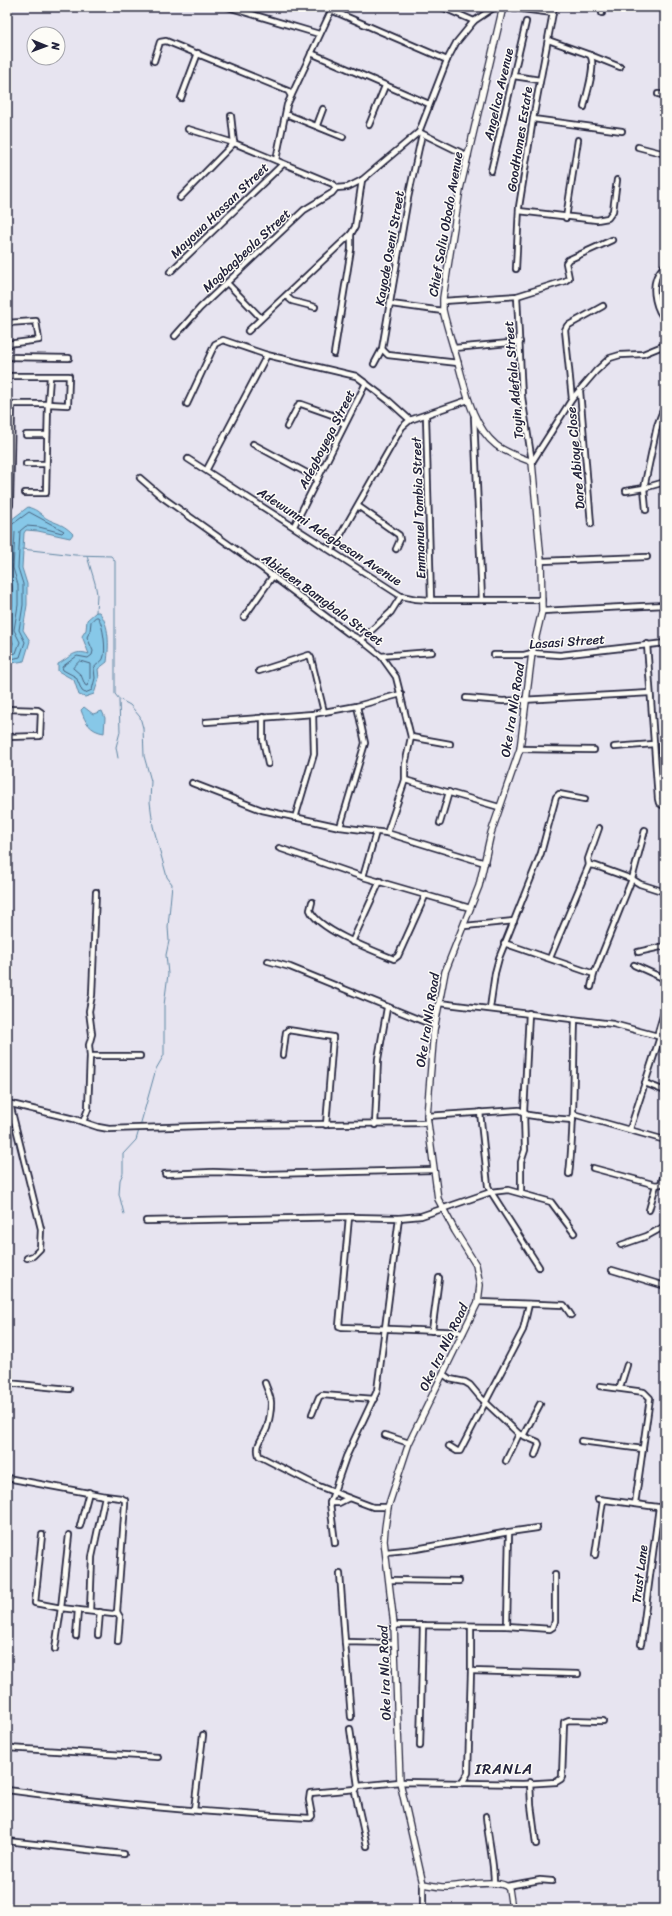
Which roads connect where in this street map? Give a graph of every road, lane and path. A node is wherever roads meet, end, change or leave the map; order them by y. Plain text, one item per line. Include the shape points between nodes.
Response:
1 (228, 7) edge
2 (442, 7) edge
3 (495, 7) edge
4 (503, 7) edge
5 (507, 7) edge
6 (554, 7) edge
7 (602, 7) edge
8 (332, 9) edge
9 (553, 13) junction
10 (602, 13) dead end
11 (474, 21) junction
12 (526, 22) dead end
13 (320, 34) junction
14 (548, 40) junction
15 (198, 53) junction
16 (311, 53) junction
17 (590, 55) junction
18 (447, 60) junction
19 (154, 61) dead end
20 (620, 67) dead end
21 (514, 76) junction
22 (540, 80) junction
23 (385, 86) junction
24 (658, 94) dead end
25 (665, 95) edge
26 (291, 96) junction
27 (181, 98) dead end
28 (429, 104) junction
29 (584, 107) dead end
30 (323, 109) dead end
31 (286, 114) junction
32 (231, 116) dead end
33 (533, 119) junction
34 (317, 125) junction
35 (369, 125) dead end
36 (188, 128) dead end
37 (622, 130) dead end
38 (421, 133) junction
39 (344, 137) dead end
40 (578, 140) dead end
41 (234, 143) junction
42 (638, 147) dead end
43 (665, 154) edge
44 (468, 156) junction
45 (276, 160) junction
46 (283, 164) junction
47 (491, 171) dead end
48 (362, 180) junction
49 (617, 180) dead end
50 (336, 188) junction
51 (180, 198) dead end
52 (519, 211) junction
53 (566, 218) junction
54 (351, 234) junction
55 (612, 240) dead end
56 (665, 265) edge
57 (516, 269) dead end
58 (170, 272) dead end
59 (227, 283) junction
60 (286, 296) junction
61 (517, 296) junction
62 (443, 301) junction
63 (391, 304) junction
64 (603, 306) dead end
65 (315, 307) dead end
66 (443, 311) junction
67 (261, 318) junction
68 (665, 319) edge
69 (7, 323) edge
70 (248, 331) dead end
71 (175, 336) dead end
72 (520, 342) junction
73 (7, 344) edge
74 (665, 346) edge
75 (454, 348) junction
76 (382, 349) junction
77 (334, 354) dead end
78 (267, 355) junction
79 (7, 357) edge
80 (69, 358) dead end
81 (458, 363) junction
82 (374, 364) dead end
83 (7, 376) edge
84 (50, 377) junction
85 (366, 383) junction
86 (580, 391) junction
87 (572, 399) junction
88 (468, 400) junction
89 (9, 404) edge
90 (48, 404) junction
91 (187, 404) dead end
92 (665, 405) edge
93 (474, 413) junction
94 (426, 416) junction
95 (410, 420) junction
96 (344, 424) junction
97 (287, 427) dead end
98 (9, 433) edge
99 (26, 435) dead end
100 (47, 435) junction
101 (253, 444) dead end
102 (188, 459) dead end
103 (532, 462) junction
104 (9, 463) edge
105 (26, 464) dead end
106 (46, 464) junction
107 (206, 469) junction
108 (140, 478) dead end
109 (318, 479) junction
110 (665, 482) edge
111 (644, 488) junction
112 (626, 491) dead end
113 (9, 493) edge
114 (25, 494) dead end
115 (10, 505) dead end
116 (358, 506) junction
117 (646, 510) dead end
118 (591, 524) dead end
119 (294, 526) junction
120 (396, 549) dead end
121 (332, 550) junction
122 (647, 557) dead end
123 (541, 561) junction
124 (273, 576) junction
125 (401, 596) junction
126 (431, 600) junction
127 (482, 600) junction
128 (542, 600) junction
129 (665, 605) edge
130 (542, 611) junction
131 (244, 617) dead end
132 (361, 640) junction
133 (665, 643) edge
134 (647, 644) junction
135 (432, 652) dead end
136 (532, 653) junction
137 (494, 654) dead end
138 (381, 656) junction
139 (259, 671) dead end
140 (650, 692) junction
141 (401, 694) junction
142 (466, 698) dead end
143 (526, 699) junction
144 (357, 706) junction
145 (7, 709) edge
146 (324, 712) junction
147 (313, 714) junction
148 (263, 717) junction
149 (206, 722) dead end
150 (7, 737) edge
151 (411, 737) junction
152 (450, 744) dead end
153 (654, 744) junction
154 (614, 747) dead end
155 (520, 749) junction
156 (594, 750) dead end
157 (268, 764) dead end
158 (405, 780) junction
159 (192, 783) dead end
160 (449, 792) junction
161 (585, 799) dead end
162 (499, 807) junction
163 (665, 807) edge
164 (295, 818) junction
165 (440, 823) dead end
166 (340, 827) junction
167 (599, 828) dead end
168 (645, 830) dead end
169 (376, 832) junction
170 (387, 833) junction
171 (279, 848) dead end
172 (485, 863) junction
173 (589, 865) junction
174 (363, 877) junction
175 (632, 879) junction
176 (380, 881) junction
177 (96, 892) dead end
178 (665, 892) edge
179 (426, 894) junction
180 (312, 902) dead end
181 (470, 908) junction
182 (514, 921) junction
183 (465, 926) junction
184 (352, 942) junction
185 (504, 943) junction
186 (665, 946) edge
187 (638, 952) dead end
188 (550, 958) junction
189 (268, 961) dead end
190 (634, 965) dead end
191 (594, 974) junction
192 (665, 979) edge
193 (590, 987) dead end
194 (439, 1003) junction
195 (387, 1008) junction
196 (490, 1008) junction
197 (665, 1009) edge
198 (528, 1013) junction
199 (575, 1020) junction
200 (435, 1026) junction
201 (658, 1036) junction
202 (665, 1038) edge
203 (283, 1055) dead end
204 (90, 1056) junction
205 (140, 1056) dead end
206 (645, 1083) junction
207 (665, 1091) edge
208 (8, 1103) edge
209 (480, 1112) junction
210 (524, 1112) junction
211 (573, 1114) junction
212 (427, 1116) junction
213 (573, 1120) junction
214 (83, 1122) junction
215 (427, 1123) junction
216 (326, 1125) junction
217 (375, 1125) junction
218 (630, 1129) junction
219 (665, 1140) edge
220 (593, 1168) dead end
221 (433, 1170) junction
222 (665, 1171) edge
223 (165, 1174) dead end
224 (569, 1174) dead end
225 (656, 1185) junction
226 (491, 1192) junction
227 (521, 1192) junction
228 (443, 1207) junction
229 (649, 1210) dead end
230 (348, 1217) junction
231 (399, 1218) junction
232 (146, 1222) dead end
233 (665, 1226) edge
234 (574, 1233) dead end
235 (621, 1245) dead end
236 (27, 1258) dead end
237 (539, 1268) dead end
238 (612, 1270) dead end
239 (439, 1278) dead end
240 (665, 1286) edge
241 (478, 1302) junction
242 (529, 1304) junction
243 (571, 1314) dead end
244 (384, 1331) junction
245 (432, 1331) junction
246 (463, 1332) junction
247 (627, 1365) dead end
248 (443, 1374) junction
249 (7, 1383) edge
250 (265, 1383) dead end
251 (600, 1386) dead end
252 (620, 1387) junction
253 (69, 1389) dead end
254 (374, 1399) junction
255 (485, 1402) junction
256 (540, 1404) dead end
257 (312, 1414) dead end
258 (385, 1435) dead end
259 (520, 1435) junction
260 (581, 1441) dead end
261 (409, 1443) junction
262 (449, 1446) dead end
263 (643, 1449) junction
264 (535, 1455) dead end
265 (506, 1461) dead end
266 (7, 1478) edge
267 (334, 1491) junction
268 (89, 1492) junction
269 (105, 1496) junction
270 (349, 1498) junction
271 (330, 1503) junction
272 (635, 1504) junction
273 (388, 1507) junction
274 (658, 1507) junction
275 (665, 1508) edge
276 (80, 1526) dead end
277 (537, 1528) dead end
278 (509, 1532) junction
279 (42, 1535) dead end
280 (69, 1535) dead end
281 (335, 1543) dead end
282 (386, 1552) junction
283 (595, 1555) dead end
284 (340, 1574) dead end
285 (555, 1575) dead end
286 (390, 1580) junction
287 (459, 1581) dead end
288 (61, 1608) junction
289 (78, 1610) junction
290 (90, 1611) junction
291 (100, 1612) junction
292 (117, 1612) junction
293 (394, 1625) junction
294 (423, 1625) junction
295 (471, 1626) junction
296 (508, 1626) junction
297 (98, 1635) dead end
298 (76, 1636) dead end
299 (118, 1642) dead end
300 (344, 1642) junction
301 (394, 1643) junction
302 (641, 1644) dead end
303 (55, 1649) dead end
304 (471, 1671) junction
305 (578, 1674) dead end
306 (351, 1716) dead end
307 (603, 1721) dead end
308 (350, 1729) dead end
309 (203, 1735) dead end
310 (420, 1746) dead end
311 (7, 1748) edge
312 (158, 1757) dead end
313 (400, 1782) junction
314 (530, 1782) junction
315 (462, 1783) junction
316 (357, 1788) junction
317 (7, 1790) edge
318 (194, 1810) junction
319 (486, 1816) dead end
320 (7, 1841) edge
321 (536, 1844) dead end
322 (367, 1846) dead end
323 (124, 1854) dead end
324 (552, 1881) dead end
325 (494, 1883) junction
326 (423, 1884) junction
327 (507, 1886) junction
328 (424, 1909) edge
329 (512, 1909) edge

1 - 13 street
2 - 11 street
3 - 11 street, Kayode Oseni Street
4 - 44 street, Chief Saliu Obodo Avenue
5 - 9 street
6 - 9 street, GoodHomes Estate
7 - 10 street
8 - 13 street
8 - 18 street
9 - 14 street, GoodHomes Estate
11 - 18 street, Kayode Oseni Street via 456,43
12 - 21 street, Angelica Avenue
13 - 16 street
14 - 17 street
14 - 22 street, GoodHomes Estate
15 - 19 street via 162,40
15 - 26 street via 288,91
15 - 27 street
16 - 23 street
16 - 26 street
17 - 20 street
17 - 29 street via 593,66
18 - 28 street, Kayode Oseni Street
21 - 22 street
21 - 47 street, Angelica Avenue
22 - 33 street, GoodHomes Estate
23 - 28 street
23 - 35 street
24 - 25 street
26 - 31 street
28 - 38 street, Kayode Oseni Street
30 - 34 street
31 - 34 street
31 - 45 street
32 - 41 street
33 - 37 street
33 - 52 street, GoodHomes Estate
34 - 39 street
36 - 41 street
38 - 44 street
38 - 48 street
38 - 63 street, Kayode Oseni Street
40 - 53 street
41 - 45 street
41 - 51 street
42 - 43 street
44 - 62 street, Chief Saliu Obodo Avenue via 455,218
45 - 46 street
46 - 50 street via 333,184
46 - 58 street, Mayowa Hassan Street
48 - 50 street
48 - 54 street via 355,227
49 - 53 street via 612,211 608,218
50 - 59 street, Magbagbeola Street via 304,210
52 - 53 street
52 - 57 street, GoodHomes Estate
54 - 60 street
54 - 77 street via 351,249
55 - 61 street via 568,260 566,263 569,278 565,281
56 - 68 street via 656,278 654,291 656,303
59 - 67 street
59 - 71 street, Magbagbeola Street
60 - 65 street
60 - 67 street
61 - 62 street
61 - 72 street, Toyin Adefala Street
62 - 66 street, Chief Saliu Obodo Avenue
63 - 66 street
63 - 76 street, Kayode Oseni Street
64 - 87 street via 567,326 565,330
66 - 75 street, Chief Saliu Obodo Avenue
67 - 70 street
69 - 73 street via 36,321 39,340
72 - 75 street
72 - 103 street, Toyin Adefala Street via 522,396
74 - 86 street via 643,354 610,358
75 - 81 street, Chief Saliu Obodo Avenue
76 - 81 street via 388,355
76 - 82 street, Kayode Oseni Street
78 - 85 street, Emmanuel Tombia Street via 348,372
78 - 91 street, Emmanuel Tombia Street via 223,340 218,342
78 - 107 street
79 - 80 street
81 - 88 street, Chief Saliu Obodo Avenue
83 - 84 street
84 - 90 street
84 - 90 street via 69,376 68,405
85 - 95 street, Emmanuel Tombia Street
85 - 96 street, Adegboyega Street
86 - 87 street
86 - 118 street, Dare Abioye Close
87 - 103 street
88 - 93 street, Chief Saliu Obodo Avenue
88 - 94 street
89 - 90 street
89 - 98 street
90 - 100 street
92 - 111 street via 657,426
93 - 103 street, Chief Saliu Obodo Avenue via 488,438 497,446
93 - 127 street
94 - 95 street
94 - 126 street, Emmanuel Tombia Street
95 - 116 street via 402,427
96 - 97 street via 332,415 299,404
96 - 109 street, Adegboyega Street
98 - 104 street
99 - 100 street
100 - 106 street
101 - 109 street
102 - 107 street, Adewunmi Adegbesan Avenue
103 - 123 street, Oke Ira Nla Road
104 - 113 street
105 - 106 street
106 - 114 street via 45,494
107 - 119 street, Adewunmi Adegbesan Avenue
108 - 124 street, Abideen Bamgbala Street via 162,497
109 - 119 street, Adegboyega Street
110 - 111 street
111 - 112 street
111 - 117 street
113 - 115 street
116 - 120 street via 399,535 400,540
116 - 121 street
119 - 121 street, Adewunmi Adegbesan Avenue
121 - 125 street, Adewunmi Adegbesan Avenue
122 - 123 street
123 - 128 street, Oke Ira Nla Road
124 - 131 street
124 - 132 street, Abideen Bamgbala Street
125 - 126 street, Adewunmi Adegbesan Avenue
125 - 132 street via 391,612
126 - 127 street, Adewunmi Adegbesan Avenue
127 - 128 street, Adewunmi Adegbesan Avenue
128 - 130 street, Oke Ira Nla Road
129 - 130 street
130 - 136 street, Oke Ira Nla Road
132 - 138 street, Abideen Bamgbala Street
133 - 134 street, Lasasi Street
134 - 136 street, Lasasi Street via 560,655
134 - 140 street
135 - 138 street
136 - 137 street, Lasasi Street
136 - 143 street, Oke Ira Nla Road
138 - 141 street, Abideen Bamgbala Street via 396,677
139 - 146 street via 309,656
140 - 143 street
140 - 153 street
141 - 144 street
141 - 151 street, Abideen Bamgbala Street
142 - 143 street via 503,701
143 - 155 street, Oke Ira Nla Road
144 - 146 street
144 - 166 street via 365,743
145 - 150 street via 41,712 40,736
146 - 147 street
147 - 148 street
147 - 164 street via 314,754
148 - 149 street
148 - 157 street via 263,740
151 - 152 street
151 - 158 street, Abideen Bamgbala Street via 405,765
153 - 154 street
153 - 163 street via 658,798 659,803
155 - 156 street
155 - 162 street, Oke Ira Nla Road
158 - 160 street
158 - 170 street, Abideen Bamgbala Street
159 - 164 street via 262,810
160 - 162 street
160 - 165 street
161 - 182 street via 559,794 556,797 541,853
162 - 172 street, Oke Ira Nla Road
164 - 166 street
166 - 169 street
167 - 173 street via 588,859
168 - 175 street
169 - 170 street
169 - 174 street
170 - 172 street
171 - 174 street
172 - 181 street, Oke Ira Nla Road
173 - 175 street
173 - 188 street
174 - 176 street
175 - 178 street
175 - 191 street
176 - 179 street
176 - 184 street
177 - 204 street via 92,995 89,1011 92,1034
179 - 181 street
179 - 184 street via 396,958
180 - 184 street via 310,910 317,920
181 - 183 street, Oke Ira Nla Road
182 - 183 street
182 - 185 street
183 - 194 street, Oke Ira Nla Road via 445,972
185 - 188 street
185 - 196 street via 495,973
186 - 187 street
188 - 191 street
189 - 195 street via 290,967
190 - 192 street
191 - 193 street
194 - 196 street
194 - 200 street, Oke Ira Nla Road
195 - 200 street
195 - 217 street via 378,1059
196 - 198 street
197 - 201 street
198 - 199 street
198 - 210 street
199 - 201 street via 624,1026
199 - 211 street
200 - 212 street, Oke Ira Nla Road
201 - 202 street
201 - 206 street
203 - 216 street via 288,1030 333,1037
204 - 205 street
204 - 214 street via 88,1109
206 - 207 street
206 - 218 street
208 - 214 street
208 - 236 street via 41,1229 40,1250
209 - 210 street
209 - 212 street
209 - 226 street via 488,1186
210 - 213 street via 528,1115
210 - 227 street via 525,1150 521,1158
211 - 213 street
211 - 218 street
212 - 215 street, Oke Ira Nla Road
213 - 224 street
214 - 216 street via 109,1129
215 - 217 street
215 - 221 street, Oke Ira Nla Road
216 - 217 street
218 - 219 street
220 - 225 street
221 - 223 street
221 - 228 street, Oke Ira Nla Road via 438,1199
222 - 225 street via 661,1184
225 - 229 street
226 - 227 street
226 - 228 street
226 - 237 street
227 - 234 street via 551,1202
228 - 231 street via 432,1214
228 - 241 street, Oke Ira Nla Road via 476,1265 480,1285
230 - 231 street
230 - 232 street
230 - 244 street via 339,1326
231 - 244 street
233 - 235 street via 647,1236
238 - 240 street
239 - 245 street
241 - 242 street
241 - 246 street, Oke Ira Nla Road
242 - 243 street via 564,1305
242 - 255 street via 523,1330
244 - 245 street
244 - 254 street
245 - 246 street
246 - 248 street, Oke Ira Nla Road
247 - 252 street
248 - 255 street via 470,1385
248 - 261 street, Oke Ira Nla Road
249 - 253 street
250 - 267 street via 271,1407 266,1429 256,1450 258,1456 316,1485
251 - 252 street
252 - 263 street via 644,1392 650,1398
254 - 257 street via 322,1395
254 - 267 street via 346,1457
255 - 259 street
255 - 262 street via 460,1451
256 - 259 street via 524,1434
258 - 261 street
259 - 264 street via 539,1443
259 - 265 street
260 - 263 street
261 - 273 street, Oke Ira Nla Road
263 - 272 street
266 - 268 street
267 - 270 street
267 - 271 street
268 - 269 street
268 - 276 street
269 - 290 street via 92,1557
269 - 292 street via 125,1500
270 - 271 street via 339,1503
270 - 273 street via 373,1507
271 - 281 street
272 - 274 street
272 - 283 street via 600,1499
273 - 282 street, Oke Ira Nla Road via 384,1528
274 - 275 street
274 - 302 street, Trust Lane
277 - 278 street
278 - 282 street via 416,1550
278 - 296 street
279 - 288 street via 35,1603
280 - 288 street
282 - 286 street, Oke Ira Nla Road
284 - 300 street
285 - 296 street via 553,1627
286 - 287 street
286 - 293 street, Oke Ira Nla Road
288 - 289 street
288 - 303 street
289 - 290 street
289 - 298 street
290 - 291 street
291 - 292 street
291 - 297 street
292 - 299 street via 120,1617
293 - 294 street
293 - 301 street, Oke Ira Nla Road
294 - 295 street
294 - 310 street
295 - 296 street
295 - 304 street
300 - 301 street
300 - 306 street
301 - 313 street, Oke Ira Nla Road
304 - 305 street
304 - 315 street via 468,1773
307 - 314 street via 564,1722 561,1779 556,1782
308 - 316 street
309 - 318 street
311 - 312 street
313 - 315 street
313 - 316 street
313 - 326 street, Oke Ira Nla Road
314 - 315 street
314 - 321 street via 530,1805
316 - 318 street via 310,1793 310,1818
316 - 322 street
317 - 318 street
319 - 325 street via 488,1845 494,1865
320 - 323 street
324 - 327 street via 540,1880
325 - 326 street via 445,1887
325 - 327 street
326 - 328 street
327 - 329 street

